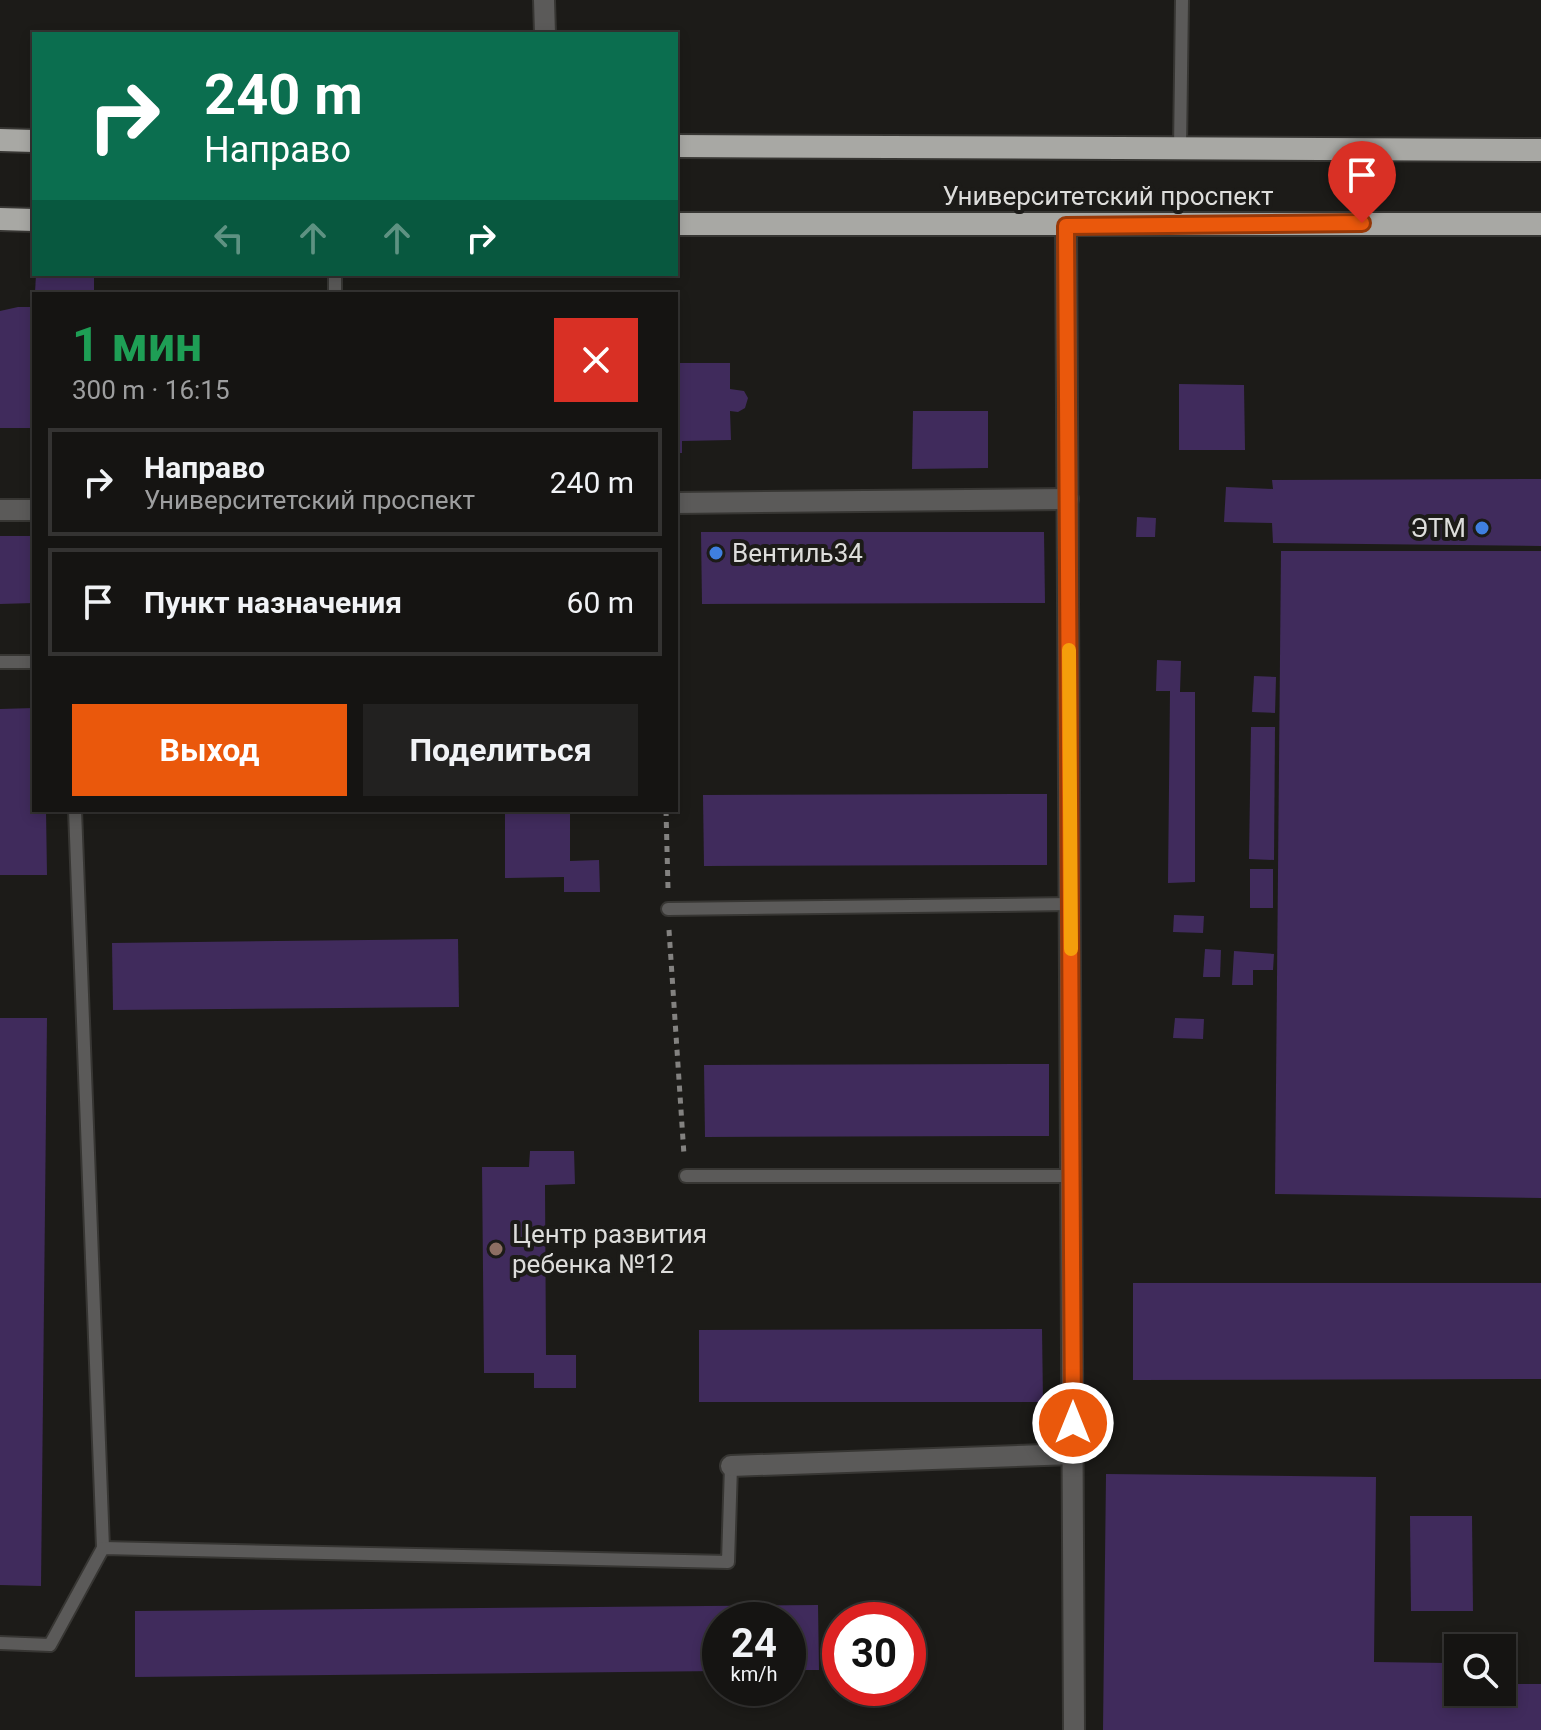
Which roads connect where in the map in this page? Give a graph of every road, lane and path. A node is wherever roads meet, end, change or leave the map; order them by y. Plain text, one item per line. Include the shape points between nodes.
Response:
1 (544, 0) edge
2 (1182, 0) edge
3 (545, 32) edge
4 (0, 140) edge
5 (32, 141) edge
6 (678, 146) edge
7 (1180, 148) junction
8 (1541, 150) edge
9 (0, 219) edge
10 (32, 220) edge
11 (678, 224) edge
12 (1541, 224) edge
13 (1066, 226) junction
14 (1068, 499) junction
15 (678, 503) edge
16 (0, 510) edge
17 (32, 510) edge
18 (0, 662) edge
19 (32, 662) edge
20 (75, 812) edge
21 (666, 812) edge
22 (1070, 904) junction
23 (668, 909) junction
24 (686, 1176) joint
25 (1072, 1176) junction
26 (1073, 1454) junction
27 (731, 1466) joint
28 (103, 1548) junction
29 (0, 1643) edge
30 (1074, 1730) edge

1 - 3 street
2 - 7 lane
4 - 5 highway
6 - 7 highway, Университетский проспект
7 - 8 highway, Университетский проспект
9 - 10 highway
11 - 13 highway, Университетский проспект
12 - 13 highway, Университетский проспект
13 - 14 street
14 - 15 street
14 - 22 street
16 - 17 street
18 - 19 lane
20 - 28 lane
21 - 23 path
22 - 23 lane
22 - 25 street
23 - 24 path
24 - 25 lane
25 - 26 street
26 - 27 street
26 - 30 street
27 - 28 lane via 728,1562
28 - 29 lane via 50,1645

